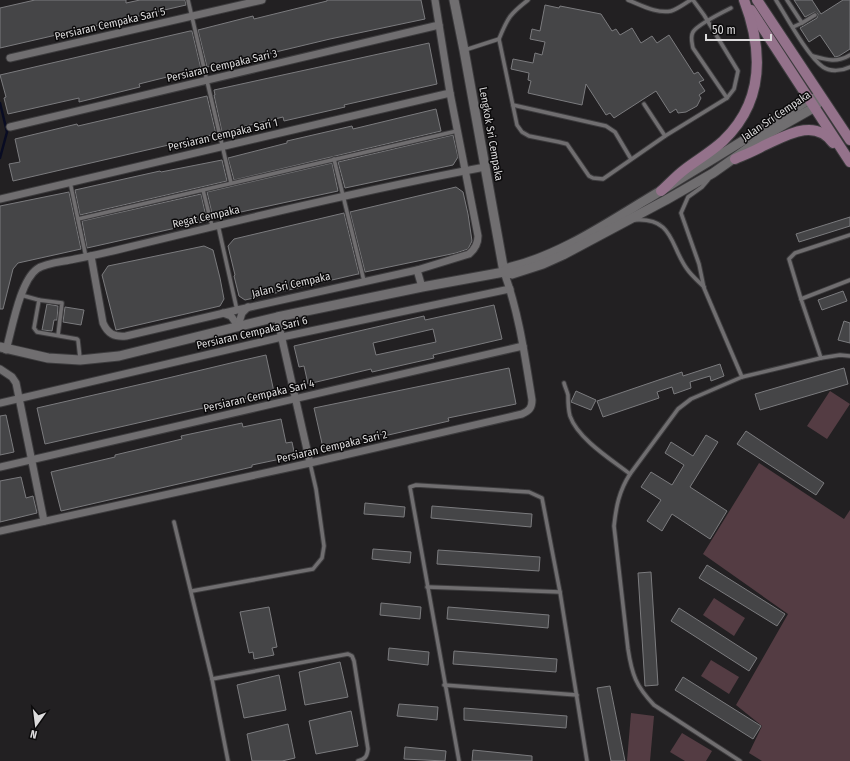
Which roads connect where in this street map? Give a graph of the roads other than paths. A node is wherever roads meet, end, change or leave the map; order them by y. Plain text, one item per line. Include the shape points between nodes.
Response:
1 (188, 0) edge
2 (262, 0) edge
3 (435, 0) edge
4 (454, 0) edge
5 (528, 0) edge
6 (628, 0) edge
7 (692, 0) edge
8 (744, 0) edge
9 (757, 0) edge
10 (776, 0) edge
11 (787, 0) edge
12 (731, 8) dead end
13 (815, 15) dead end
14 (192, 16) junction
15 (707, 22) junction
16 (802, 23) junction
17 (439, 25) junction
18 (793, 27) junction
19 (499, 39) junction
20 (464, 50) junction
21 (850, 55) edge
22 (812, 56) junction
23 (10, 58) dead end
24 (850, 67) edge
25 (207, 81) junction
26 (450, 93) junction
27 (727, 98) junction
28 (822, 98) junction
29 (812, 103) junction
30 (644, 104) dead end
31 (513, 105) junction
32 (10, 127) dead end
33 (457, 130) junction
34 (665, 136) junction
35 (850, 140) edge
36 (223, 147) junction
37 (334, 159) junction
38 (631, 159) junction
39 (735, 159) junction
40 (849, 161) edge
41 (485, 167) junction
42 (465, 171) junction
43 (713, 173) junction
44 (70, 182) junction
45 (231, 183) junction
46 (203, 190) junction
47 (662, 191) junction
48 (343, 197) junction
49 (0, 199) edge
50 (78, 219) junction
51 (628, 221) junction
52 (215, 226) junction
53 (850, 235) edge
54 (88, 257) junction
55 (417, 270) junction
56 (504, 272) junction
57 (850, 280) edge
58 (364, 281) junction
59 (422, 287) junction
60 (704, 288) junction
61 (510, 289) junction
62 (21, 295) junction
63 (801, 299) junction
64 (39, 300) junction
65 (248, 307) junction
66 (237, 310) junction
67 (223, 313) junction
68 (277, 317) junction
69 (238, 326) junction
70 (58, 335) junction
71 (282, 337) junction
72 (523, 346) junction
73 (3, 348) edge
74 (850, 356) edge
75 (821, 358) junction
76 (80, 360) junction
77 (0, 369) edge
78 (742, 377) junction
79 (564, 383) dead end
80 (19, 399) junction
81 (295, 399) junction
82 (0, 403) edge
83 (30, 460) junction
84 (310, 463) junction
85 (0, 468) edge
86 (630, 474) junction
87 (44, 521) junction
88 (174, 522) dead end
89 (0, 531) edge
90 (427, 587) junction
91 (192, 591) junction
92 (560, 592) junction
93 (212, 679) junction
94 (444, 685) junction
95 (577, 695) junction
96 (228, 761) edge
97 (358, 761) edge
98 (458, 761) edge
99 (587, 761) edge
100 (740, 761) edge

1 - 14 lane
2 - 14 street, Persiaran Cempaka Sari 5
3 - 17 street
4 - 20 street, Lengkok Sri Cempaka
5 - 19 lane via 507,18
6 - 7 lane via 665,12
7 - 15 lane
8 - 29 main road
8 - 47 main road via 752,22 757,67 756,82 748,107 724,140 684,170
9 - 28 main road
10 - 18 lane
11 - 16 lane
12 - 15 lane
13 - 16 lane
14 - 23 street, Persiaran Cempaka Sari 5
14 - 25 lane
15 - 27 lane via 738,71 734,89
15 - 27 lane via 697,27 692,33 691,41 693,48
16 - 18 lane
17 - 25 street, Persiaran Cempaka Sari 3
17 - 26 street
18 - 22 lane
19 - 20 lane
19 - 31 lane
20 - 41 street, Lengkok Sri Cempaka
21 - 22 lane via 837,61
22 - 24 lane via 823,68 835,71
25 - 32 street, Persiaran Cempaka Sari 3
25 - 36 lane
26 - 33 street
26 - 36 street, Persiaran Cempaka Sari 1
27 - 34 lane
28 - 29 street, Jalan Sri Cempaka
28 - 35 main road
29 - 39 street, Jalan Sri Cempaka
29 - 40 main road
29 - 47 street, Jalan Sri Cempaka
30 - 34 lane
31 - 38 lane via 606,126 615,132
31 - 38 lane via 517,125 522,132 529,136 567,144 593,178 603,179
33 - 37 lane
33 - 42 street
34 - 38 lane
36 - 44 street, Persiaran Cempaka Sari 1
36 - 45 lane
37 - 45 lane
37 - 48 lane
39 - 40 main road via 789,133 810,130 822,133 830,139 843,158
39 - 43 street, Jalan Sri Cempaka
41 - 42 street, Regat Cempaka
41 - 56 street, Lengkok Sri Cempaka
42 - 48 street, Regat Cempaka
42 - 55 street, Jalan Sri Cempaka via 478,243 468,254
43 - 51 street, Jalan Sri Cempaka
43 - 60 lane via 702,187 688,197 681,213 699,264
44 - 49 street, Persiaran Cempaka Sari 1
44 - 50 lane
45 - 46 lane
46 - 50 lane
46 - 52 lane
47 - 56 street, Jalan Sri Cempaka via 578,240 508,268
48 - 52 street, Regat Cempaka
48 - 58 lane
50 - 54 lane
51 - 56 street, Jalan Sri Cempaka via 543,264 512,274
51 - 60 lane via 640,220 661,225 670,234 686,268
52 - 54 street, Regat Cempaka
52 - 66 lane
53 - 63 lane via 795,253 789,259
54 - 62 street, Regat Cempaka via 38,269 28,280
54 - 67 street, Jalan Sri Cempaka via 103,323 111,334 126,336
55 - 58 street, Jalan Sri Cempaka
55 - 59 street
56 - 59 street, Jalan Sri Cempaka
56 - 61 street, Persiaran Cempaka Sari 2
57 - 63 lane
58 - 65 street, Jalan Sri Cempaka
59 - 68 street, Jalan Sri Cempaka
60 - 78 lane
61 - 71 street, Persiaran Cempaka Sari 6
61 - 72 street, Persiaran Cempaka Sari 2
62 - 64 lane
62 - 73 street, Regat Cempaka
63 - 75 lane
64 - 70 lane via 34,328 37,332
64 - 70 lane via 62,303
65 - 66 street, Jalan Sri Cempaka
65 - 69 street via 242,313
66 - 67 street, Jalan Sri Cempaka
67 - 69 street via 231,316
68 - 69 street, Jalan Sri Cempaka
68 - 71 street
69 - 76 street, Jalan Sri Cempaka via 134,354
70 - 76 lane via 78,340
71 - 80 street, Persiaran Cempaka Sari 6
71 - 81 street
72 - 81 street, Persiaran Cempaka Sari 4
72 - 84 street, Persiaran Cempaka Sari 2 via 532,400 532,406 528,411
73 - 76 street, Jalan Sri Cempaka via 48,358
74 - 75 lane
75 - 78 lane
77 - 80 street via 12,377
78 - 86 lane via 691,399 678,409
79 - 86 lane via 568,394 570,417 577,429 585,439
80 - 82 street, Persiaran Cempaka Sari 6
80 - 83 street
81 - 83 street, Persiaran Cempaka Sari 4
81 - 84 street
83 - 85 street, Persiaran Cempaka Sari 4
83 - 87 street
84 - 87 street, Persiaran Cempaka Sari 2
84 - 91 lane via 324,546 322,558 313,569
86 - 100 lane via 616,506 614,526 630,666 636,682 654,705
87 - 89 street, Persiaran Cempaka Sari 2
88 - 91 lane
90 - 92 lane
90 - 92 lane via 410,487 416,485 529,492 542,498
90 - 94 lane
91 - 93 lane
92 - 95 lane
93 - 96 lane
93 - 97 lane via 348,654 352,656 368,750 367,756
94 - 95 lane
94 - 98 lane
95 - 99 lane

